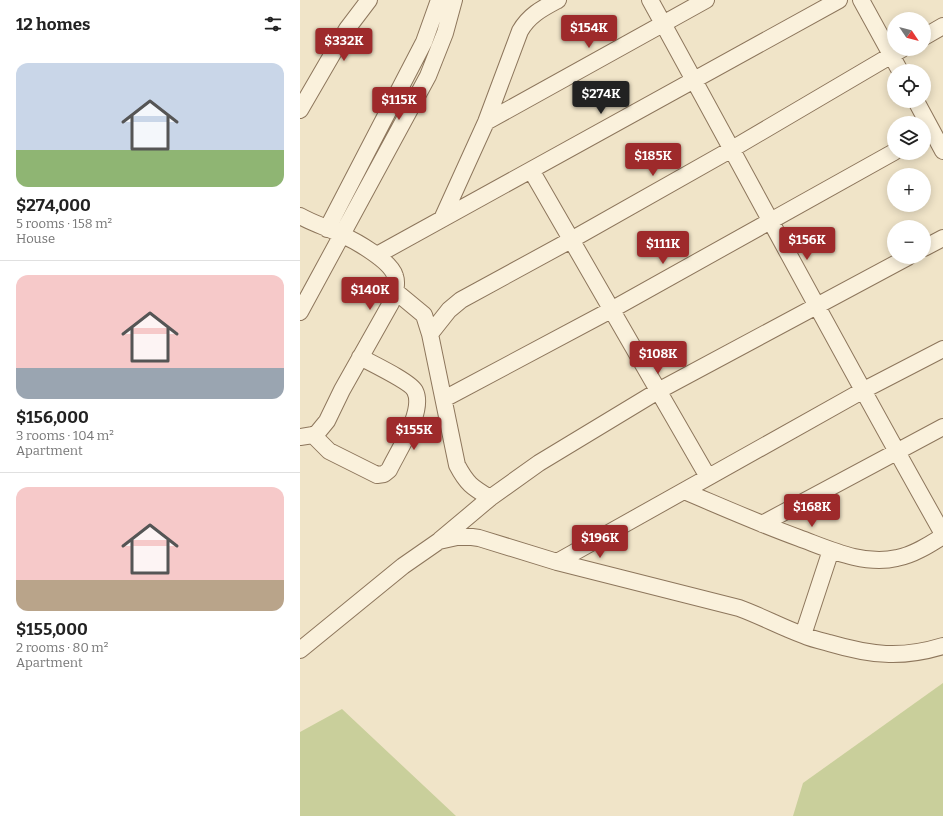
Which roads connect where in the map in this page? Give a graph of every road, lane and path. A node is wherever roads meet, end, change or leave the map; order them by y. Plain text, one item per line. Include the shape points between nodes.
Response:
1 (369, 0) edge
2 (439, 0) edge
3 (454, 0) edge
4 (533, 0) edge
5 (558, 0) edge
6 (650, 0) edge
7 (706, 0) edge
8 (839, 0) edge
9 (861, 0) edge
10 (530, 17) junction
11 (663, 24) junction
12 (943, 26) edge
13 (931, 33) edge
14 (887, 38) edge
15 (890, 56) edge
16 (693, 80) junction
17 (300, 110) edge
18 (486, 122) junction
19 (931, 137) edge
20 (732, 149) junction
21 (943, 151) edge
22 (887, 156) edge
23 (530, 170) junction
24 (300, 216) edge
25 (442, 219) junction
26 (770, 221) junction
27 (327, 229) junction
28 (342, 235) junction
29 (943, 238) edge
30 (571, 240) junction
31 (931, 244) edge
32 (377, 255) junction
33 (895, 264) edge
34 (395, 291) junction
35 (816, 306) junction
36 (611, 310) junction
37 (300, 312) edge
38 (430, 334) junction
39 (943, 349) edge
40 (360, 357) junction
41 (658, 391) junction
42 (862, 391) junction
43 (444, 399) junction
44 (943, 427) edge
45 (306, 436) edge
46 (896, 452) junction
47 (708, 477) junction
48 (684, 491) junction
49 (490, 498) junction
50 (762, 524) junction
51 (943, 535) edge
52 (439, 541) junction
53 (831, 550) junction
54 (557, 562) junction
55 (803, 635) junction
56 (943, 646) edge
57 (300, 650) edge

1 - 17 street via 347,28
2 - 27 street via 424,42
3 - 28 street via 445,33 428,76
4 - 10 street
5 - 10 street
6 - 11 street
7 - 11 street
8 - 16 street
9 - 14 street
10 - 18 street via 520,31
11 - 16 street
11 - 18 street
12 - 13 street
15 - 20 street
16 - 20 street
16 - 23 street
18 - 25 street
19 - 21 street
20 - 26 street
20 - 30 street
22 - 26 street
23 - 25 street
23 - 30 street
24 - 27 street
25 - 32 street
26 - 35 street
26 - 36 street
27 - 28 street
28 - 32 street
28 - 37 street
29 - 31 street
30 - 36 street
30 - 38 street via 461,300 449,310
32 - 34 street via 395,275
33 - 35 street
34 - 38 street via 424,315
34 - 40 street
35 - 41 street
35 - 42 street
36 - 41 street
36 - 43 street
38 - 43 street
39 - 42 street
40 - 45 street via 327,421 318,432
40 - 45 street via 403,380 415,390 418,403 416,416 389,470 377,475 329,451
41 - 47 street
41 - 49 street via 539,463
42 - 46 street
42 - 47 street
43 - 49 street via 457,465 465,480 474,489
44 - 46 street
46 - 50 street
46 - 51 street
47 - 48 street
48 - 50 street
48 - 54 street
49 - 52 street
50 - 53 street
51 - 53 street via 919,550 896,559 860,558
52 - 54 street via 472,537
52 - 57 street via 403,566
53 - 55 street
54 - 55 street via 739,608
55 - 56 street via 852,650 877,654 901,654

